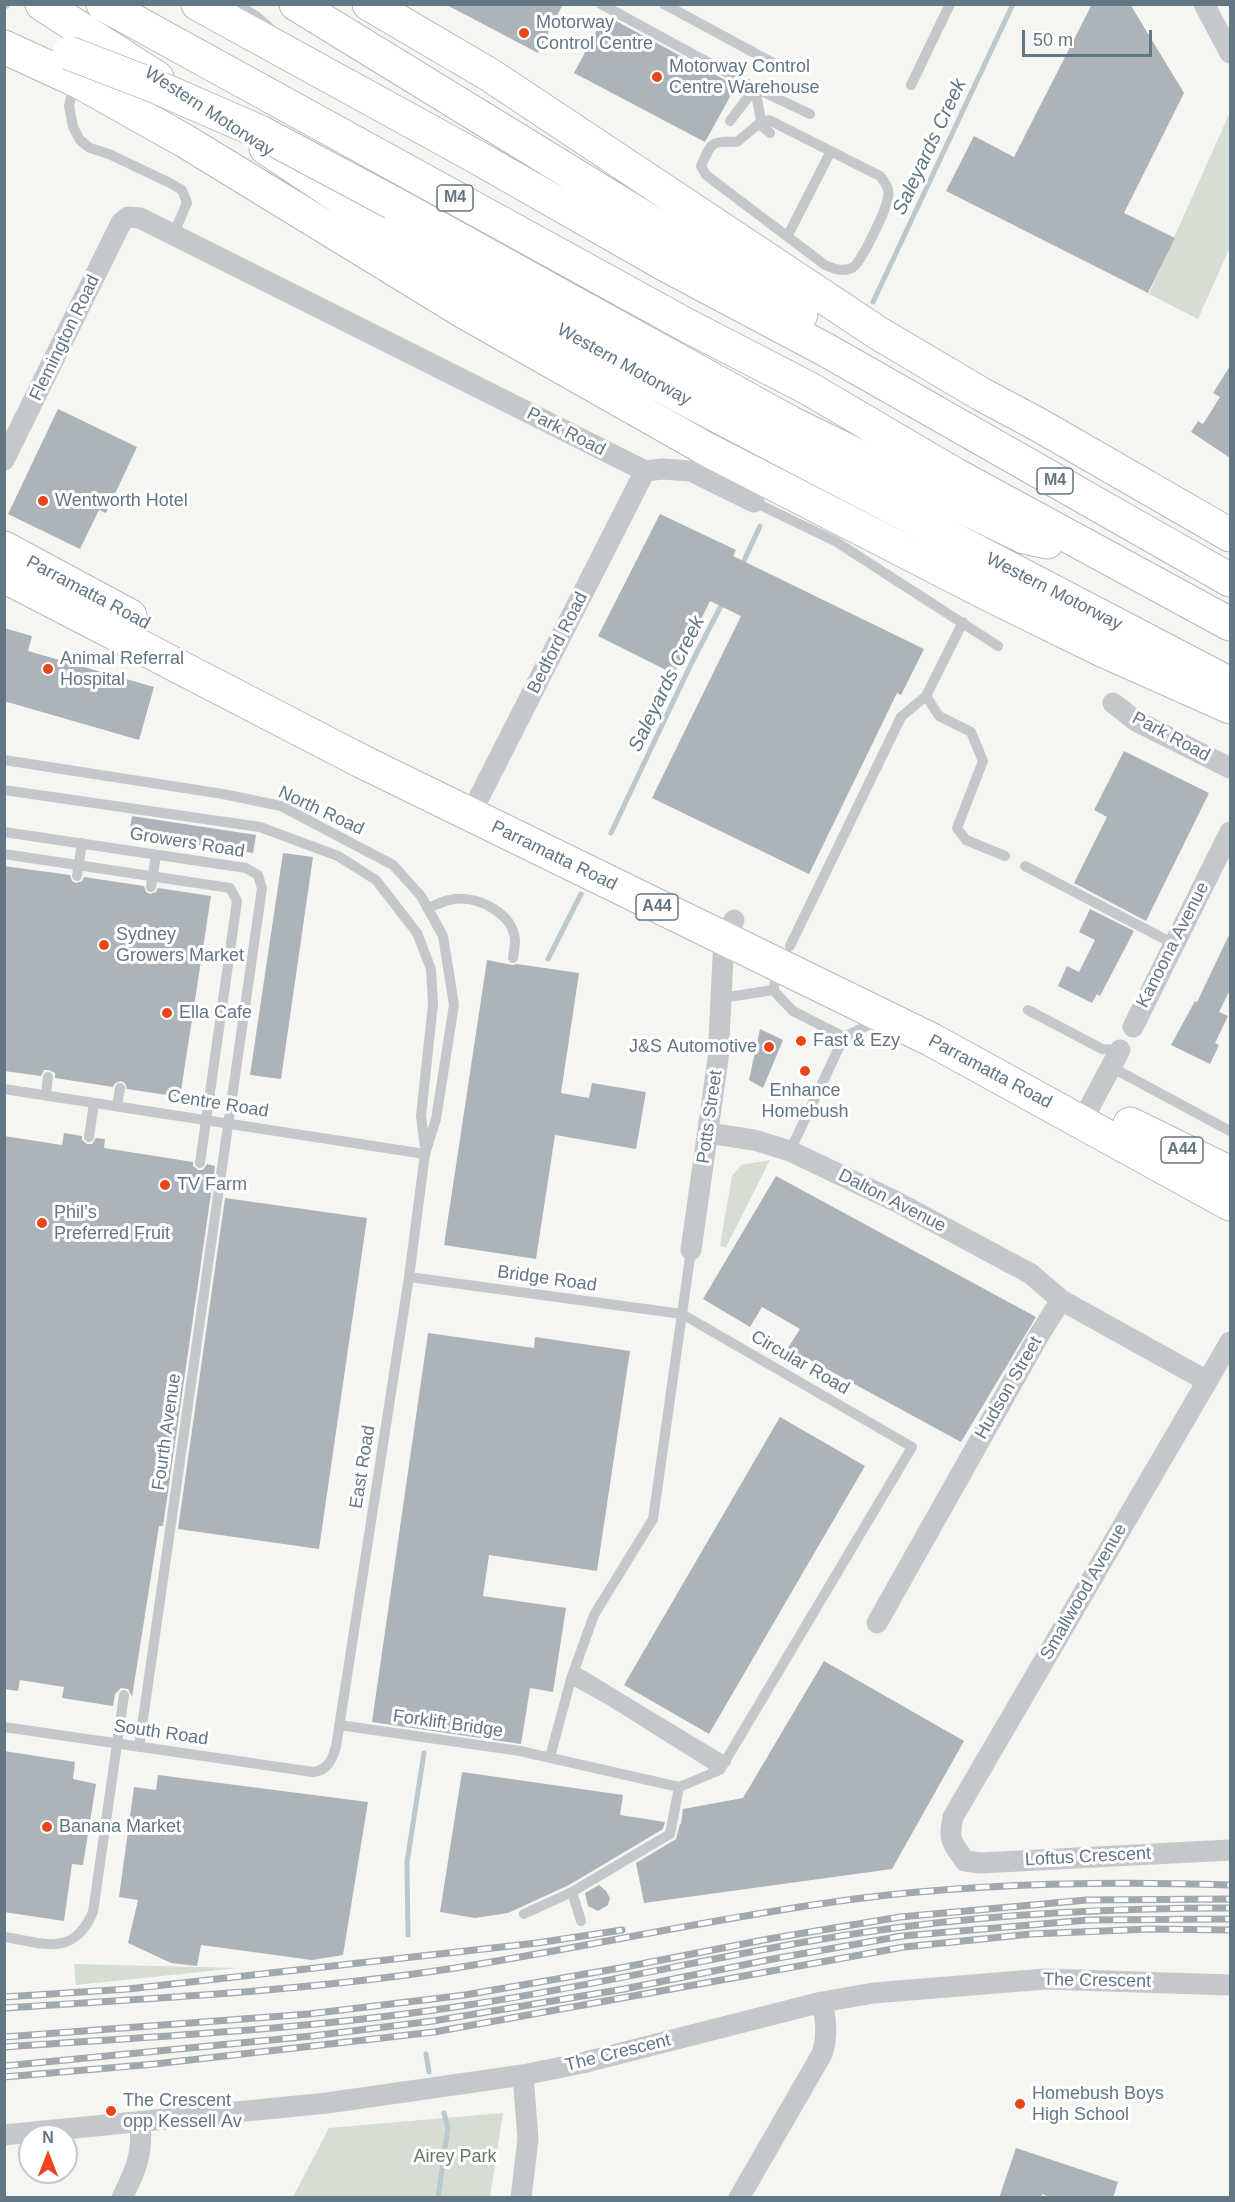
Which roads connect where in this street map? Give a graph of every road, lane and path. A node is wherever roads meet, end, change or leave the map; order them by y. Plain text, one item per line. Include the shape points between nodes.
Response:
1 (42, 4) edge
2 (103, 4) edge
3 (198, 4) edge
4 (236, 4) edge
5 (296, 4) edge
6 (369, 4) edge
7 (412, 4) edge
8 (601, 4) edge
9 (664, 4) edge
10 (950, 4) edge
11 (1204, 4) edge
12 (4, 32) edge
13 (4, 46) edge
14 (1230, 52) edge
15 (775, 64) dead end
16 (310, 66) junction
17 (74, 68) junction
18 (911, 85) dead end
19 (755, 88) junction
20 (810, 114) dead end
21 (730, 121) dead end
22 (761, 122) junction
23 (770, 133) dead end
24 (831, 151) junction
25 (128, 218) joint
26 (173, 235) junction
27 (788, 235) junction
28 (839, 324) junction
29 (872, 345) junction
30 (785, 436) junction
31 (821, 454) junction
32 (4, 460) edge
33 (645, 471) junction
34 (759, 491) junction
35 (793, 507) junction
36 (1230, 535) edge
37 (4, 548) edge
38 (1107, 557) junction
39 (4, 576) edge
40 (1230, 580) edge
41 (963, 622) junction
42 (1230, 624) edge
43 (998, 646) dead end
44 (1230, 684) edge
45 (926, 696) junction
46 (1113, 703) dead end
47 (1230, 707) edge
48 (4, 760) edge
49 (1230, 768) edge
50 (4, 790) edge
51 (475, 806) junction
52 (6, 832) edge
53 (1230, 832) edge
54 (82, 843) junction
55 (4, 848) edge
56 (4, 854) edge
57 (156, 855) junction
58 (1005, 855) dead end
59 (79, 865) junction
60 (1025, 866) dead end
61 (77, 876) dead end
62 (152, 882) junction
63 (427, 908) junction
64 (729, 929) junction
65 (1174, 944) junction
66 (513, 958) dead end
67 (781, 968) junction
68 (722, 998) junction
69 (1028, 1010) dead end
70 (885, 1018) junction
71 (1133, 1027) dead end
72 (844, 1037) junction
73 (1115, 1059) junction
74 (48, 1077) dead end
75 (120, 1088) dead end
76 (4, 1089) edge
77 (46, 1095) junction
78 (94, 1103) junction
79 (117, 1106) junction
80 (1088, 1112) junction
81 (207, 1119) junction
82 (228, 1122) junction
83 (1230, 1131) edge
84 (708, 1133) junction
85 (89, 1137) dead end
86 (790, 1151) junction
87 (425, 1154) junction
88 (200, 1163) dead end
89 (1230, 1173) edge
90 (1230, 1204) edge
91 (691, 1250) joint
92 (409, 1277) junction
93 (1061, 1300) junction
94 (682, 1314) junction
95 (1230, 1342) edge
96 (1225, 1365) edge
97 (1207, 1382) junction
98 (877, 1623) dead end
99 (573, 1674) junction
100 (124, 1695) dead end
101 (339, 1725) junction
102 (4, 1727) edge
103 (117, 1744) junction
104 (139, 1747) junction
105 (550, 1757) junction
106 (723, 1766) junction
107 (313, 1772) joint
108 (679, 1787) junction
109 (954, 1845) joint
110 (1230, 1850) edge
111 (572, 1892) junction
112 (524, 1914) dead end
113 (581, 1921) dead end
114 (4, 1937) edge
115 (1230, 1985) edge
116 (822, 2002) junction
117 (523, 2075) junction
118 (140, 2123) junction
119 (4, 2135) edge
120 (122, 2198) edge
121 (521, 2198) edge
122 (739, 2198) edge

1 - 30 highway, Western Motorway via 461,274
2 - 38 highway, M4 via 843,407 954,474
3 - 16 highway, M4
4 - 16 lane via 256,16
5 - 28 highway
6 - 28 highway via 490,75
7 - 28 highway via 543,83 662,164
8 - 19 lane
9 - 15 lane
10 - 18 lane
11 - 14 street
12 - 17 highway
13 - 17 highway
16 - 28 highway, M4 via 666,265
17 - 26 lane via 69,106 80,140 182,190 187,203
17 - 30 highway, bridge via 152,85 260,132 393,203
17 - 34 highway via 185,141 466,313 708,450
19 - 20 lane
19 - 21 lane
19 - 22 lane
22 - 23 lane
22 - 24 lane via 769,120
22 - 27 lane via 737,142 718,141 711,146 701,166 706,175
24 - 27 lane
24 - 27 lane via 880,176 886,183 889,196 862,257 853,268 839,271 825,265
25 - 26 street, Park Road via 140,218
25 - 32 street, Flemington Road via 121,223
26 - 33 street, Park Road
28 - 29 highway
29 - 36 highway via 1039,424
29 - 40 highway, M4 via 904,394
30 - 31 highway, Western Motorway
31 - 38 highway via 1024,537
31 - 44 highway, Western Motorway
33 - 34 street, Park Road via 690,471
33 - 51 street, Bedford Road
34 - 35 highway
35 - 41 lane via 835,541
35 - 47 highway
37 - 51 highway, Parramatta Road / A44
38 - 42 highway, M4
39 - 51 highway, Parramatta Road / A44 via 360,761
41 - 43 lane
41 - 45 lane
45 - 58 lane via 939,716 971,732 983,760 957,828 966,840
45 - 67 lane via 901,717
46 - 49 street, Park Road via 1136,721
48 - 63 lane, North Road via 280,806 393,864
50 - 87 lane via 260,827 338,856 376,880 417,933 430,969 433,1004 421,1116
51 - 64 highway, Parramatta Road / A44
52 - 54 lane, Growers Road
52 - 55 lane
53 - 65 street, Kanoona Avenue
54 - 57 lane, Growers Road
54 - 59 lane
56 - 59 lane, Growers Road
57 - 62 lane
57 - 82 lane, Growers Road via 246,868 258,875 262,888
59 - 61 lane
59 - 62 lane, Growers Road
60 - 65 lane
62 - 81 lane, Growers Road via 230,888 237,901
63 - 66 lane via 454,899 488,904 505,919 515,938
63 - 87 lane, North Road via 443,936 454,1005 436,1119
64 - 67 highway, Parramatta Road / A44
64 - 68 street, Potts Street
65 - 71 street, Kanoona Avenue
67 - 68 lane
67 - 70 highway, Parramatta Road / A44
67 - 72 lane via 793,1011
67 - 80 highway, Parramatta Road / A44 via 965,1032
68 - 84 street, Potts Street
69 - 73 lane
70 - 72 lane
70 - 80 highway, Parramatta Road / A44 via 977,1064
72 - 86 lane
73 - 80 street
73 - 83 lane
74 - 77 lane
75 - 79 lane
76 - 77 lane, Centre Road
77 - 78 lane, Centre Road
78 - 79 lane, Centre Road
78 - 85 lane
79 - 81 lane, Centre Road
80 - 89 highway, Parramatta Road / A44 via 1133,1126
80 - 90 highway, Parramatta Road / A44
81 - 82 lane, Centre Road
81 - 88 lane
82 - 87 lane, Centre Road
82 - 104 lane, Fourth Avenue
84 - 86 street, Dalton Avenue via 754,1140
84 - 91 street, Potts Street
86 - 93 street, Dalton Avenue via 897,1202 1031,1274
87 - 92 lane, East Road
91 - 94 lane, Potts Street
92 - 94 lane, Bridge Road
92 - 101 lane, East Road
93 - 97 street
93 - 98 street, Hudson Street
94 - 99 lane via 653,1519 594,1615
94 - 106 lane, Circular Road via 912,1447
95 - 96 street, Smallwood Avenue
96 - 97 street, Smallwood Avenue
97 - 109 street, Smallwood Avenue via 953,1817 950,1834
99 - 105 lane
99 - 106 lane
100 - 103 lane
101 - 105 lane, Forklift Bridge
101 - 107 lane, East Road via 332,1760
102 - 103 lane, South Road
103 - 104 lane, South Road
103 - 114 lane via 93,1912 86,1927 74,1939 59,1945
104 - 107 lane, South Road
105 - 108 lane, Forklift Bridge
106 - 108 lane
108 - 111 lane via 670,1834
109 - 110 street, Loftus Crescent via 965,1861 981,1863
111 - 112 lane
111 - 113 lane
115 - 116 street, The Crescent via 1035,1979 874,1993
116 - 117 street, The Crescent
116 - 122 street via 826,2029 822,2054
117 - 118 street, The Crescent via 327,2103
117 - 121 street via 528,2139
118 - 119 street, The Crescent
118 - 120 street via 137,2169

